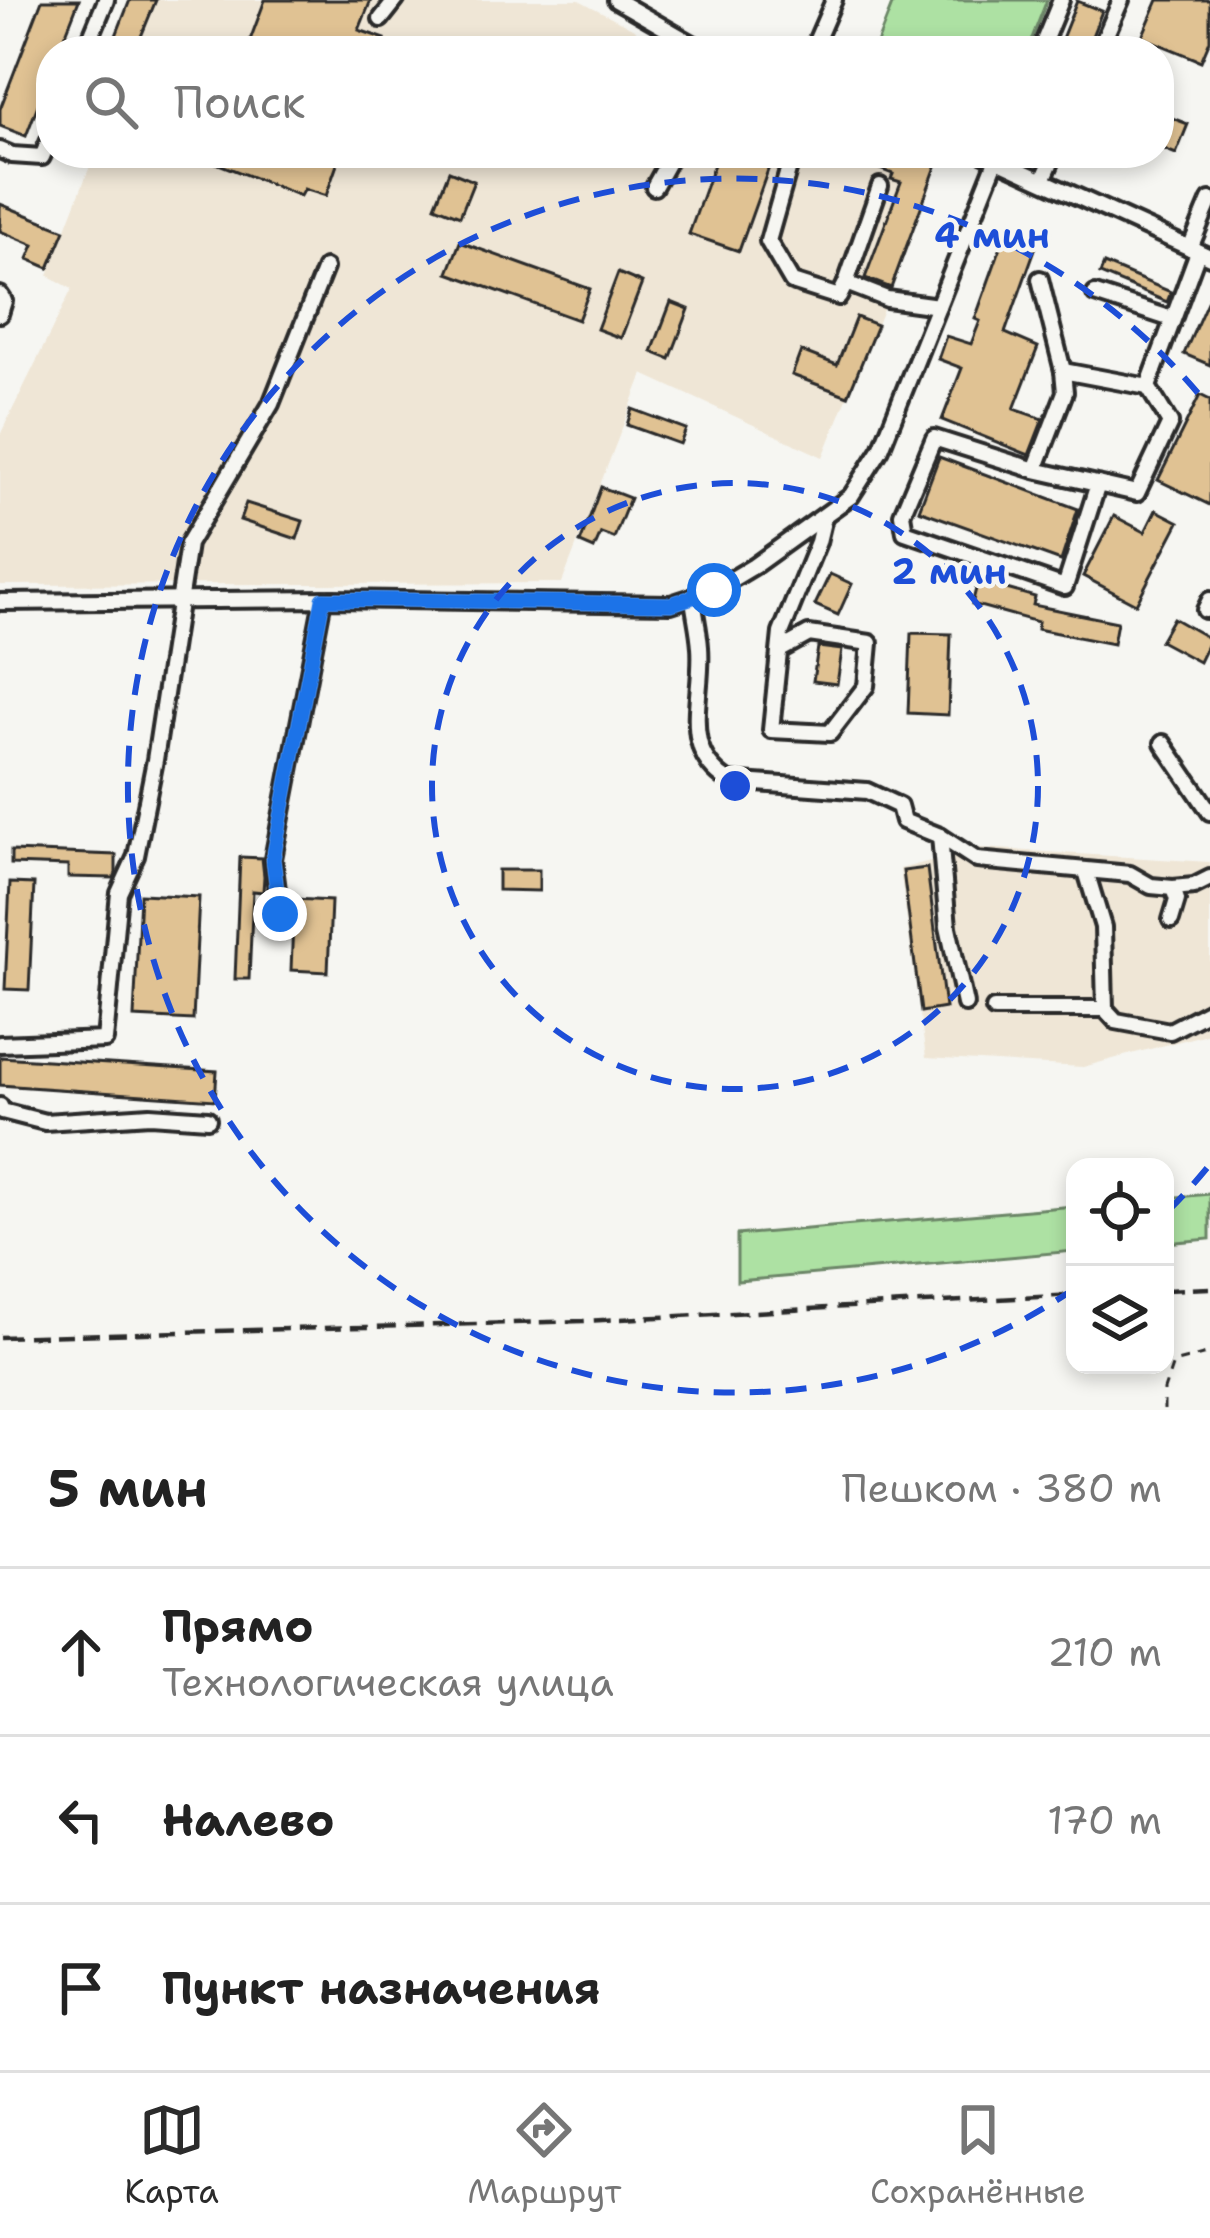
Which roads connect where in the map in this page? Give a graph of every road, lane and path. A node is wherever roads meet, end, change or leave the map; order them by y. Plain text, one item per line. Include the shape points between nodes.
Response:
1 (106, 0) edge
2 (396, 0) edge
3 (616, 0) edge
4 (834, 0) edge
5 (1061, 0) edge
6 (1121, 0) edge
7 (381, 19) dead end
8 (91, 36) edge
9 (679, 36) edge
10 (818, 36) edge
11 (1046, 36) edge
12 (1105, 36) edge
13 (0, 150) edge
14 (36, 157) edge
15 (665, 168) edge
16 (789, 168) edge
17 (988, 168) edge
18 (1019, 168) edge
19 (1048, 168) edge
20 (1043, 180) junction
21 (880, 186) dead end
22 (654, 187) dead end
23 (1210, 200) edge
24 (1200, 252) edge
25 (325, 268) dead end
26 (1040, 279) dead end
27 (846, 283) junction
28 (1095, 294) dead end
29 (0, 295) edge
30 (938, 306) junction
31 (0, 314) edge
32 (1172, 319) junction
33 (1063, 371) junction
34 (1148, 387) junction
35 (1035, 470) junction
36 (1098, 484) junction
37 (824, 517) junction
38 (323, 599) junction
39 (693, 599) junction
40 (178, 600) junction
41 (0, 602) edge
42 (780, 650) junction
43 (1162, 743) dead end
44 (1210, 812) edge
45 (940, 836) junction
46 (1087, 871) junction
47 (1210, 878) edge
48 (1173, 888) junction
49 (280, 914) dead end
50 (1171, 920) dead end
51 (964, 1004) dead end
52 (994, 1009) dead end
53 (1105, 1009) junction
54 (1210, 1010) edge
55 (0, 1044) edge
56 (0, 1106) edge
57 (208, 1119) dead end
58 (1210, 1353) edge
59 (1164, 1410) edge

1 - 8 street
2 - 7 street
3 - 9 street
4 - 10 street
5 - 11 street
6 - 12 street
13 - 14 street
15 - 22 street
16 - 27 street via 768,241 792,282 839,297
17 - 30 street
18 - 20 street
19 - 20 street
20 - 24 street
21 - 27 street
23 - 24 street
24 - 32 street
25 - 40 street via 271,404 188,544
26 - 33 street
27 - 30 street
28 - 32 street
29 - 31 street
30 - 37 street via 881,449 851,496
32 - 34 street
33 - 34 street
33 - 35 street via 1065,392
34 - 36 street via 1170,423 1137,493
35 - 36 street
35 - 36 street via 934,438 902,514 904,532 1065,587
37 - 39 street
37 - 42 street
38 - 39 street
38 - 40 street
38 - 49 street via 273,859
39 - 45 street via 697,738 714,772 728,781 867,791 899,806 903,821
40 - 41 street
40 - 55 street via 136,856 119,892 104,1040
42 - 42 street via 772,730 830,733 866,686 870,644 809,634
43 - 44 street
45 - 46 street via 977,860
45 - 51 street
46 - 48 street
46 - 53 street via 1103,927
47 - 48 street
48 - 50 street
52 - 53 street
53 - 54 street via 1117,1021 1170,1031
56 - 57 street via 44,1122
58 - 59 path via 1173,1363

